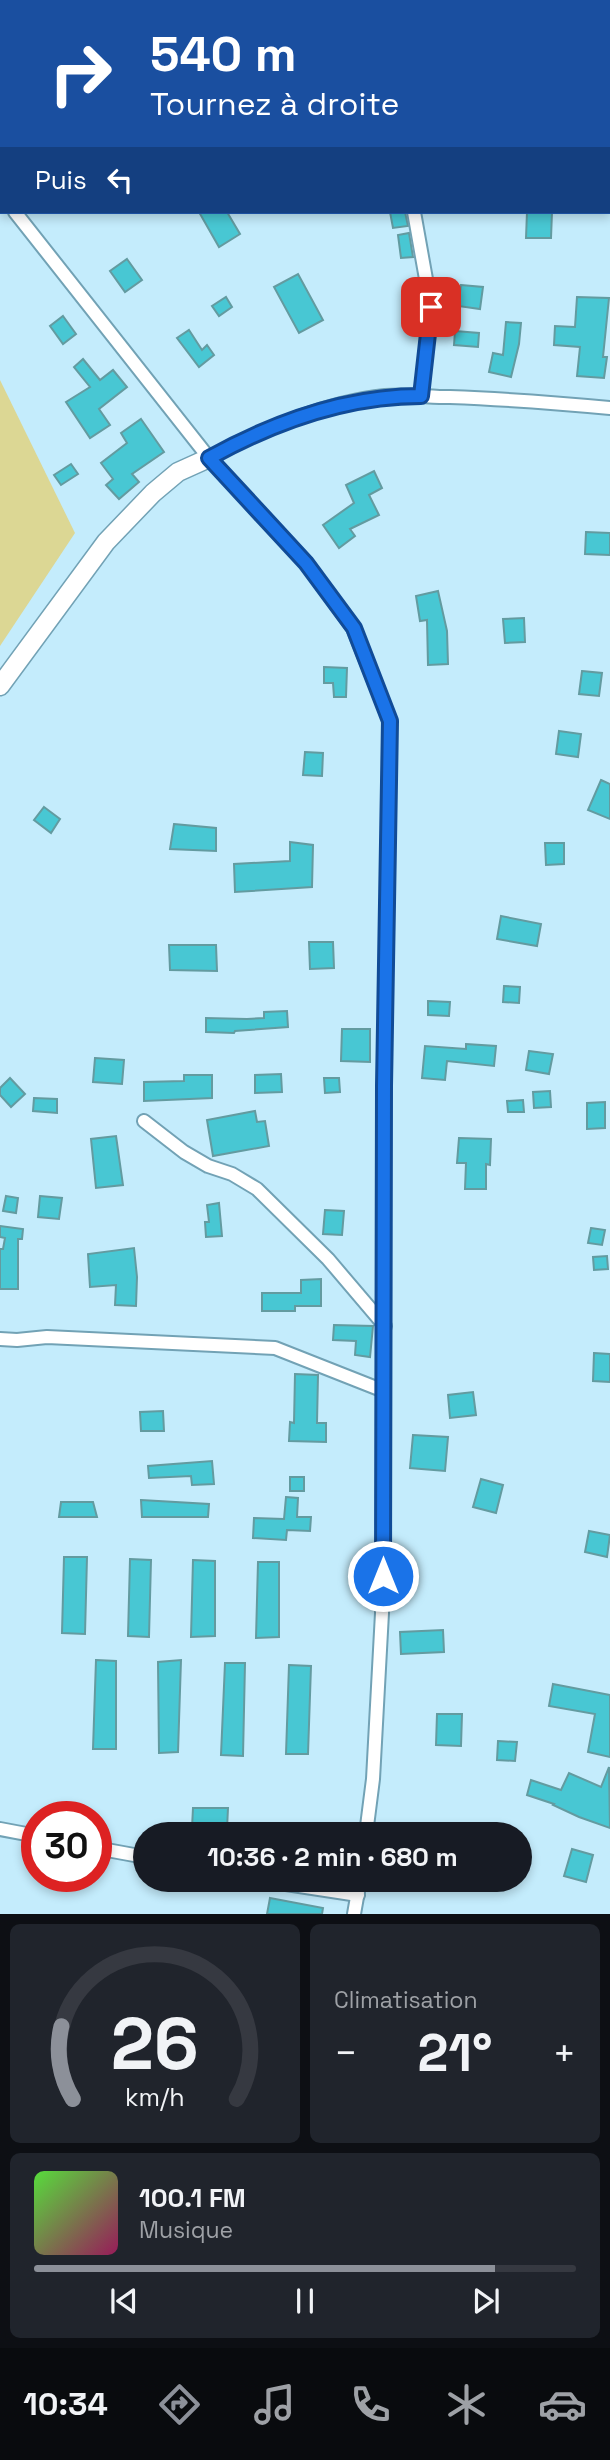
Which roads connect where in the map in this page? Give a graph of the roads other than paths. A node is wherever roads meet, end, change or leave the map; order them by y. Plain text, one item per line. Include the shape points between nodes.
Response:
1 (17, 214) edge
2 (414, 214) edge
3 (421, 396) junction
4 (610, 408) edge
5 (209, 458) junction
6 (0, 686) edge
7 (144, 1121) dead end
8 (385, 1326) junction
9 (0, 1339) edge
10 (384, 1391) junction
11 (368, 1822) edge
12 (0, 1829) edge
13 (21, 1833) edge
14 (112, 1851) edge
15 (133, 1855) edge
16 (338, 1892) edge
17 (358, 1892) edge
18 (358, 1895) junction
19 (354, 1914) edge

1 - 5 street
2 - 3 street via 431,307
3 - 4 street
3 - 5 street via 385,396 314,412 241,440
5 - 6 street via 178,472 106,542
5 - 8 street via 306,563 354,628 390,721
7 - 8 street via 184,1152 257,1189 328,1259
8 - 10 street
9 - 10 street via 47,1337 275,1348
10 - 11 street via 383,1590
12 - 13 street
14 - 15 street
16 - 18 street
17 - 18 street
18 - 19 street

